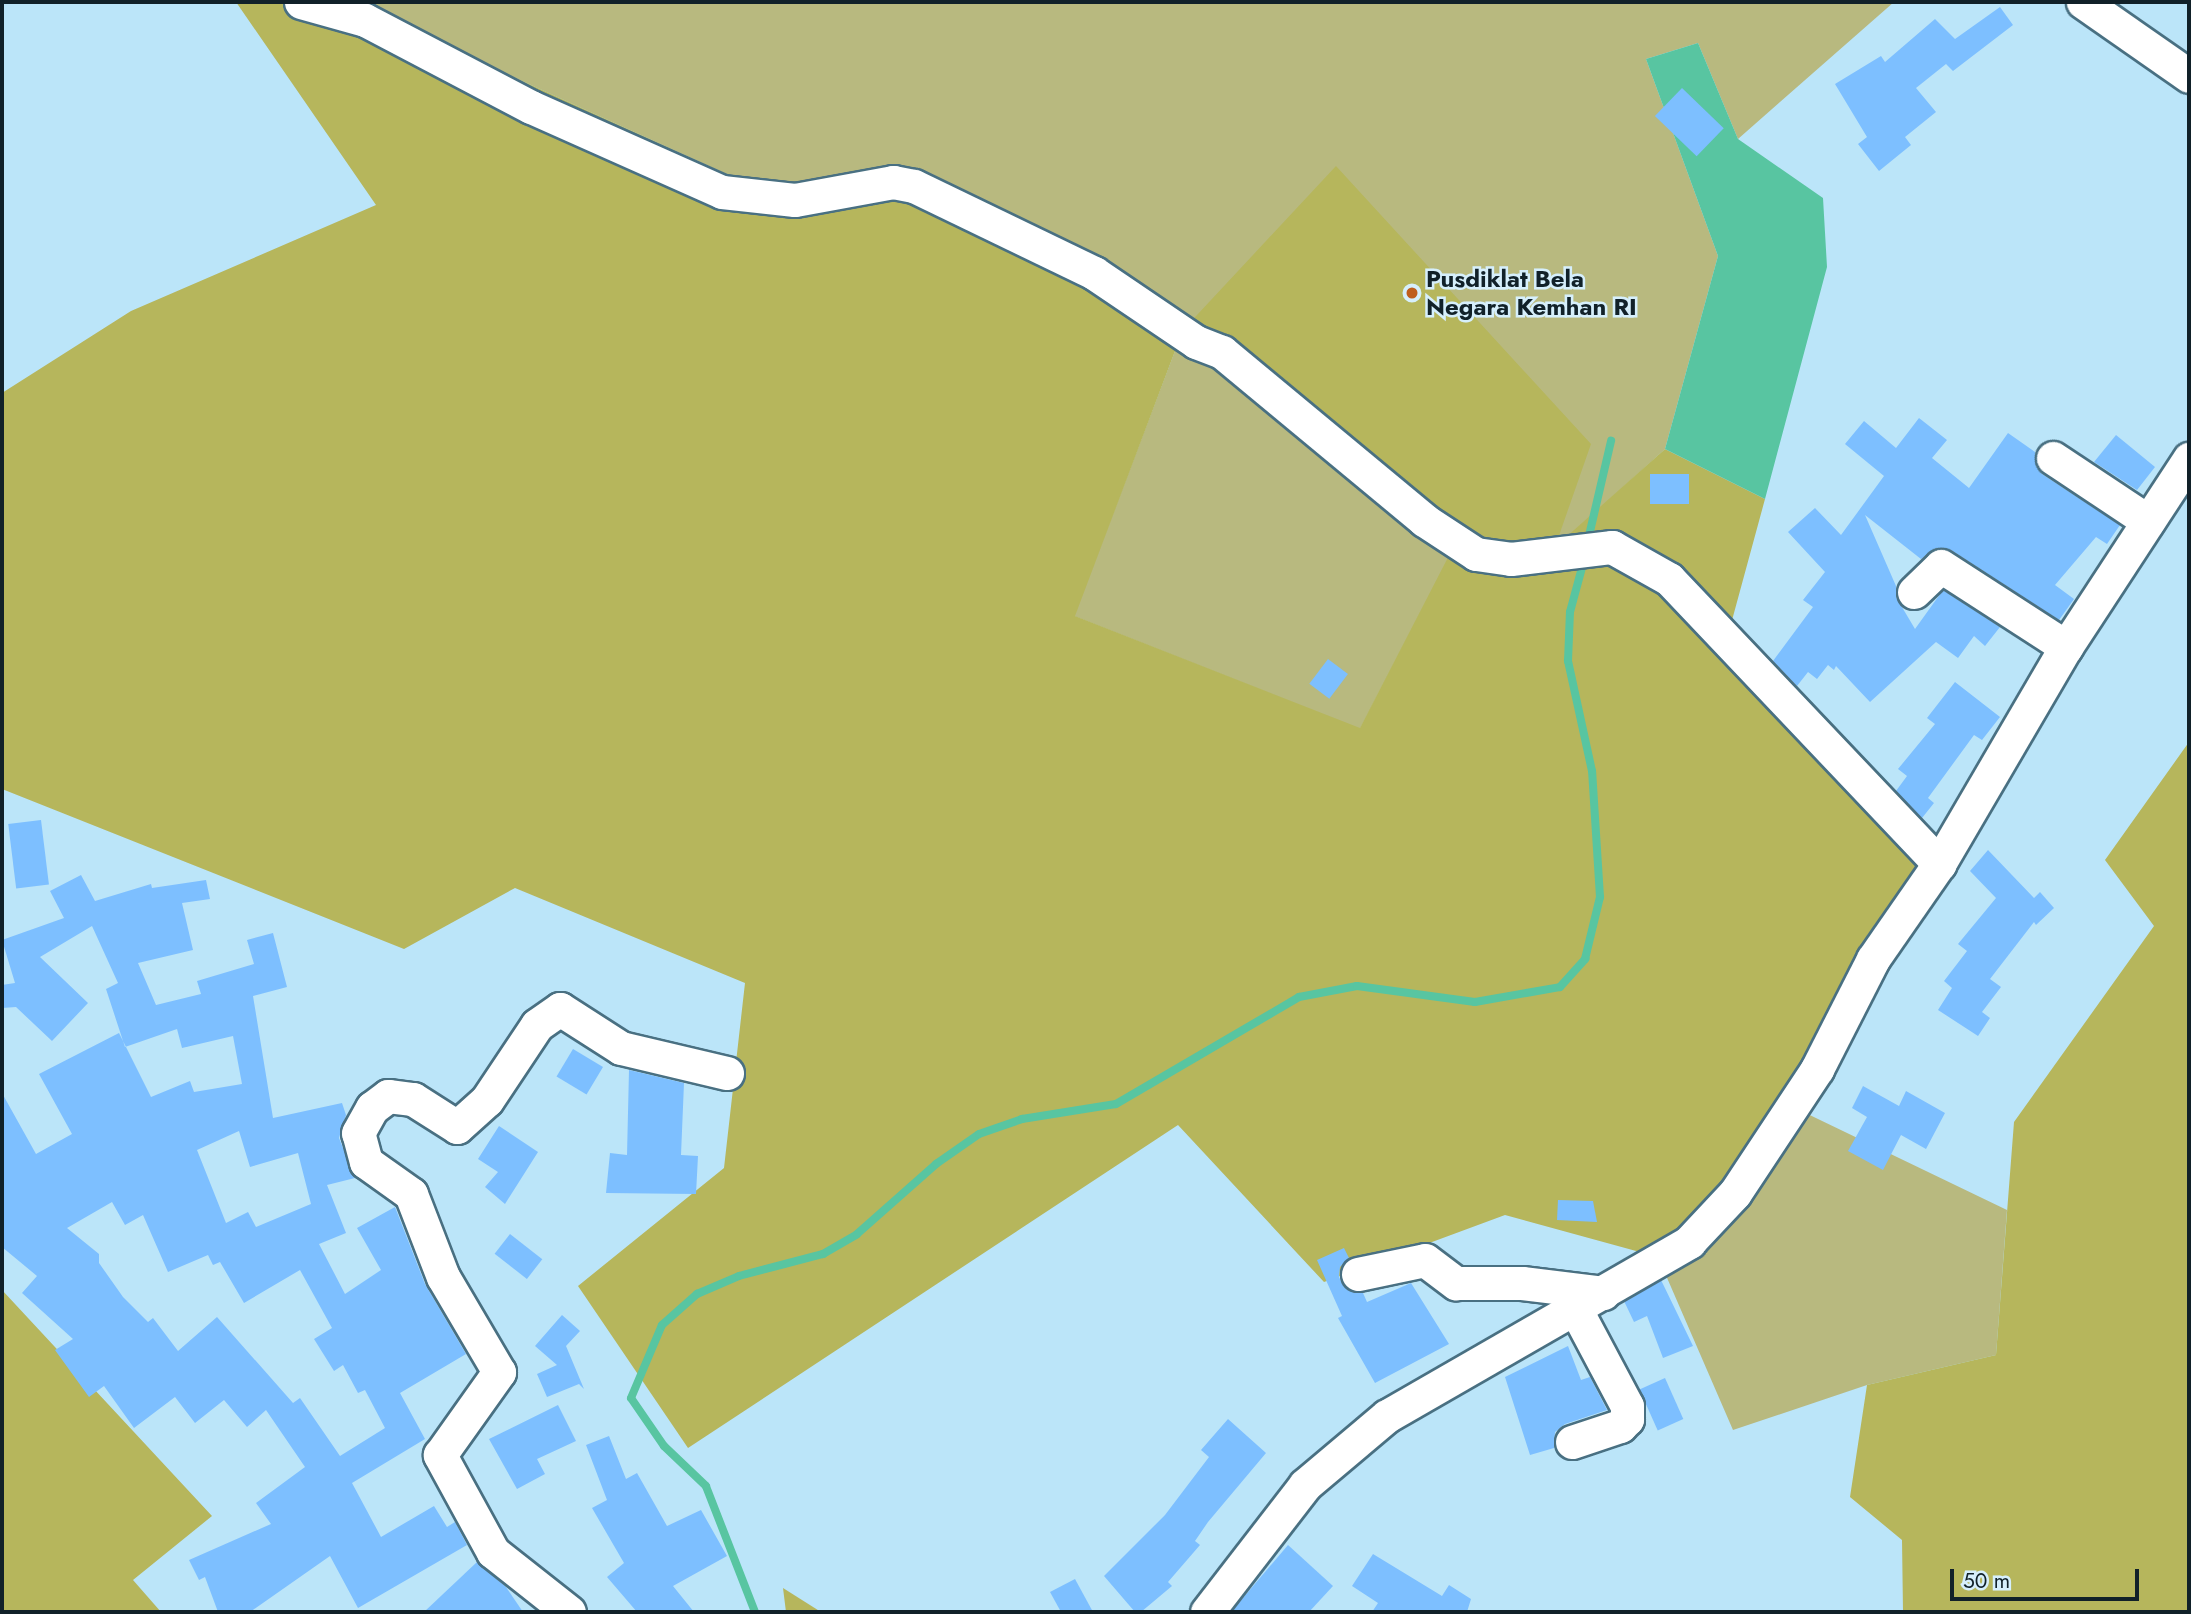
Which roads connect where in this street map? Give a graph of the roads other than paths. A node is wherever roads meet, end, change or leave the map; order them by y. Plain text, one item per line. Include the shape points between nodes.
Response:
1 (301, 2) edge
2 (2083, 2) edge
3 (2189, 76) edge
4 (2053, 458) dead end
5 (2189, 459) edge
6 (2148, 521) junction
7 (1914, 592) dead end
8 (2066, 647) junction
9 (1939, 864) junction
10 (727, 1073) dead end
11 (1359, 1274) dead end
12 (1589, 1301) junction
13 (1572, 1443) dead end
14 (569, 1612) edge
15 (1207, 1612) edge

1 - 9 street via 365,20 531,107 722,192 795,200 893,182 914,186 1094,273 1196,342 1222,352 1424,520 1476,554 1510,559 1612,547 1669,579
2 - 3 street
4 - 6 street
5 - 6 street
6 - 8 street
7 - 8 street via 1941,566
8 - 9 street
9 - 12 street via 1873,959 1817,1069 1735,1193 1689,1242
10 - 14 street via 621,1048 560,1009 537,1025 487,1100 457,1127 413,1099 388,1096 372,1108 358,1133 366,1162 411,1194 443,1277 499,1372 440,1455 494,1552
11 - 12 street via 1425,1260 1456,1283 1522,1283
12 - 13 street via 1627,1406 1627,1419 1620,1426
12 - 15 street via 1387,1416 1305,1485

